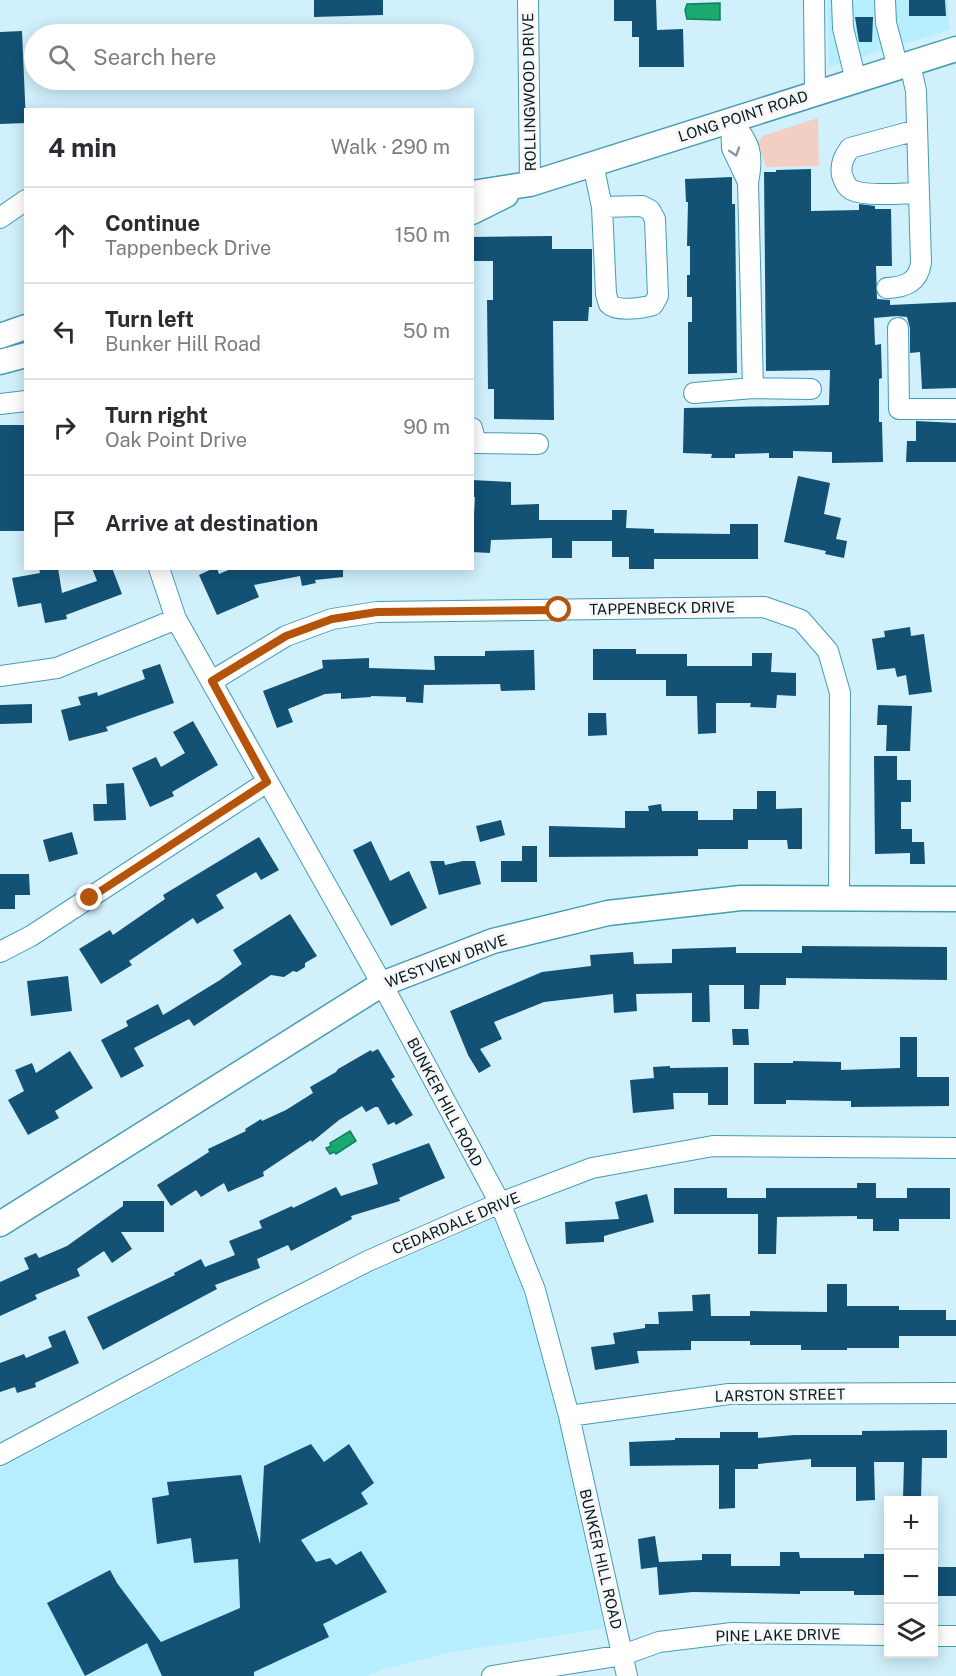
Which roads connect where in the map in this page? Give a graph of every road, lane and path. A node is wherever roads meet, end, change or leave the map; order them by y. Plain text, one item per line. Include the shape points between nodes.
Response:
1 (528, 0) edge
2 (885, 0) edge
3 (814, 7) edge
4 (843, 7) edge
5 (956, 49) edge
6 (904, 66) junction
7 (856, 81) junction
8 (816, 93) junction
9 (731, 120) junction
10 (917, 130) junction
11 (593, 164) junction
12 (530, 184) junction
13 (474, 193) edge
14 (919, 193) junction
15 (24, 201) edge
16 (602, 207) junction
17 (474, 211) edge
18 (0, 218) edge
19 (887, 288) dead end
20 (24, 328) edge
21 (898, 328) dead end
22 (0, 336) edge
23 (24, 356) edge
24 (0, 362) edge
25 (753, 388) junction
26 (811, 389) dead end
27 (694, 393) dead end
28 (24, 401) edge
29 (0, 404) edge
30 (956, 409) edge
31 (474, 436) edge
32 (538, 444) dead end
33 (160, 570) edge
34 (176, 619) junction
35 (0, 676) edge
36 (212, 681) junction
37 (267, 782) junction
38 (839, 897) junction
39 (956, 899) edge
40 (0, 952) edge
41 (382, 984) junction
42 (956, 1148) edge
43 (500, 1203) junction
44 (0, 1224) edge
45 (956, 1393) edge
46 (569, 1416) junction
47 (0, 1455) edge
48 (884, 1635) edge
49 (938, 1636) edge
50 (956, 1636) edge
51 (623, 1655) junction
52 (492, 1676) edge
53 (627, 1676) edge

1 - 12 street, ROLLINGWOOD DRIVE
2 - 6 street via 886,23
3 - 4 street
3 - 8 street
4 - 7 street via 843,28
5 - 6 main road, LONG POINT ROAD
6 - 7 main road, LONG POINT ROAD
6 - 10 street via 916,91
7 - 8 main road, LONG POINT ROAD
8 - 9 main road, LONG POINT ROAD
9 - 11 main road, LONG POINT ROAD
9 - 25 street via 746,137 752,161 748,182
10 - 14 street
10 - 14 street via 850,148 843,157 842,170 844,182 852,190
11 - 12 main road, LONG POINT ROAD
11 - 16 street
12 - 13 main road, LONG POINT ROAD
12 - 17 main road, LONG POINT ROAD
14 - 19 street via 919,275 912,282
15 - 18 street
16 - 16 street via 608,303 615,308 653,305 658,297 655,219 650,210 642,207
20 - 22 main road
21 - 30 street via 899,409
23 - 24 main road
25 - 26 street
25 - 27 street
28 - 29 street
31 - 32 street via 476,443
33 - 34 street, BUNKER HILL ROAD
34 - 35 street via 57,668
34 - 36 street, BUNKER HILL ROAD
36 - 37 street, BUNKER HILL ROAD
36 - 38 street, TAPPENBECK DRIVE via 286,636 332,619 377,612 764,607 801,620 828,651 840,693
37 - 40 street via 31,936
37 - 41 street, BUNKER HILL ROAD
38 - 39 main road, WESTVIEW DRIVE
38 - 41 main road, WESTVIEW DRIVE via 741,898 608,913 493,941
41 - 43 street, BUNKER HILL ROAD
41 - 44 main road, WESTVIEW DRIVE
42 - 43 street, CEDARDALE DRIVE via 713,1146 592,1168
43 - 46 street, BUNKER HILL ROAD via 535,1290
43 - 47 street, CEDARDALE DRIVE via 368,1261
45 - 46 street, LARSTON STREET via 729,1394
46 - 51 street, BUNKER HILL ROAD
48 - 51 street, PINE LAKE DRIVE via 732,1633 659,1642
49 - 50 street
51 - 52 street, PINE LAKE DRIVE
51 - 53 street, BUNKER HILL ROAD

